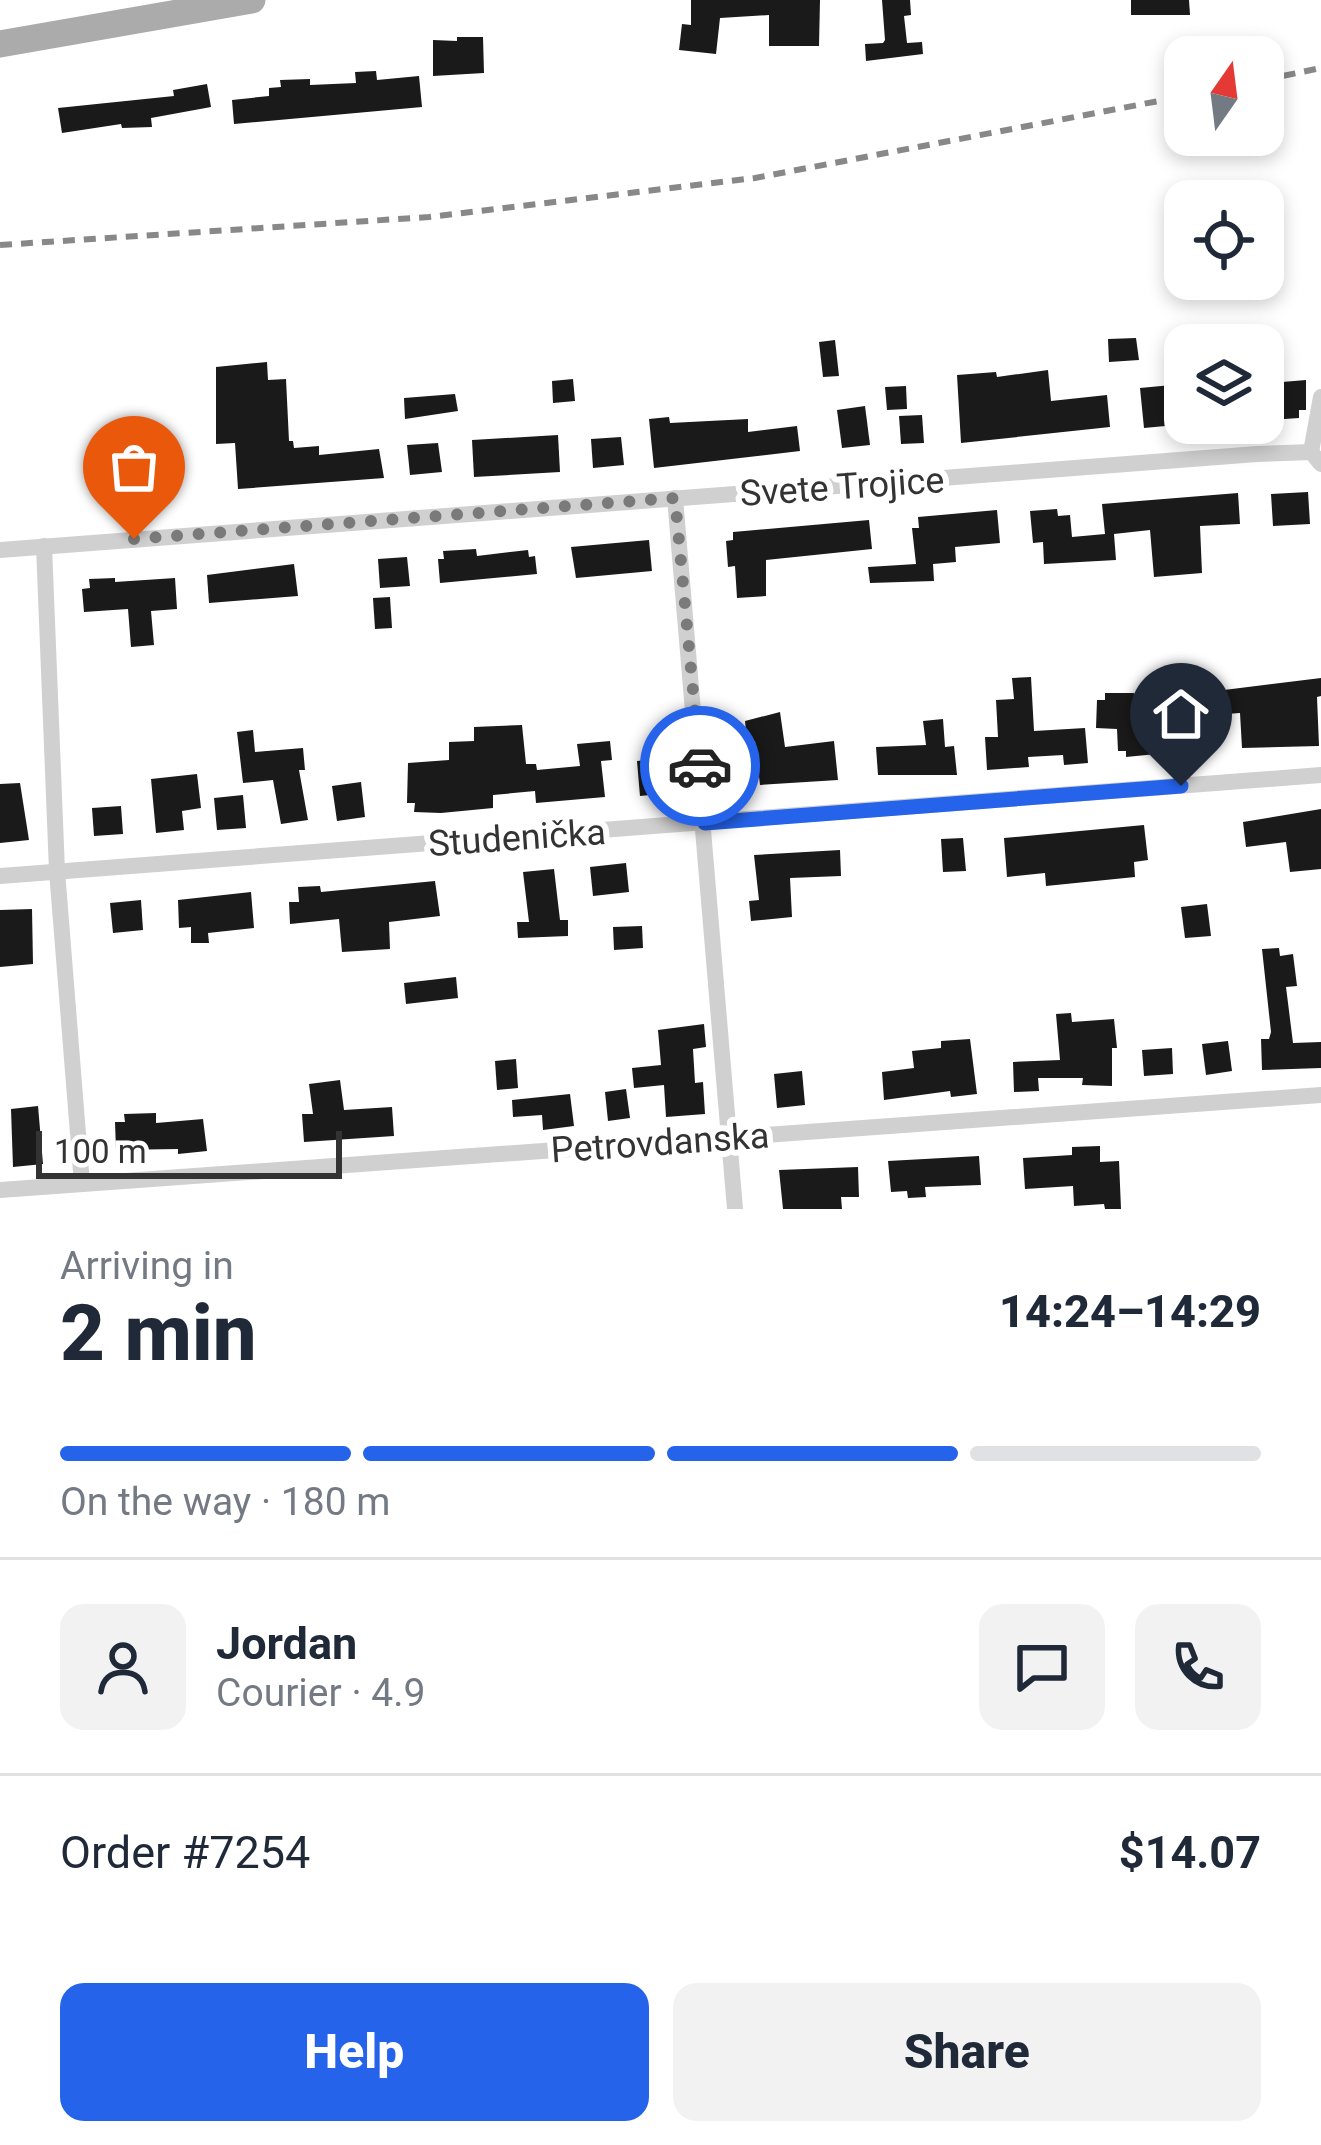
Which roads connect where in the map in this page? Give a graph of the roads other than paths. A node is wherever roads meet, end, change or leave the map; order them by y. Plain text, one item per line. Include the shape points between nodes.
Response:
1 (252, 0) edge
2 (0, 44) edge
3 (1321, 397) edge
4 (1316, 458) edge
5 (675, 498) junction
6 (44, 546) junction
7 (0, 550) edge
8 (1321, 776) edge
9 (705, 823) junction
10 (57, 871) junction
11 (0, 876) edge
12 (1321, 1095) edge
13 (731, 1137) junction
14 (82, 1184) junction
15 (0, 1190) edge
16 (735, 1209) edge

1 - 2 main road
3 - 4 street
4 - 5 street, Svete Trojice
5 - 6 street, Svete Trojice
5 - 9 street
6 - 7 street, Svete Trojice
6 - 10 street
8 - 9 street, Studenička
9 - 10 street, Studenička
9 - 13 street
10 - 11 street, Studenička
10 - 14 street
12 - 13 street, Petrovdanska
13 - 14 street, Petrovdanska
13 - 16 street
14 - 15 street, Petrovdanska

